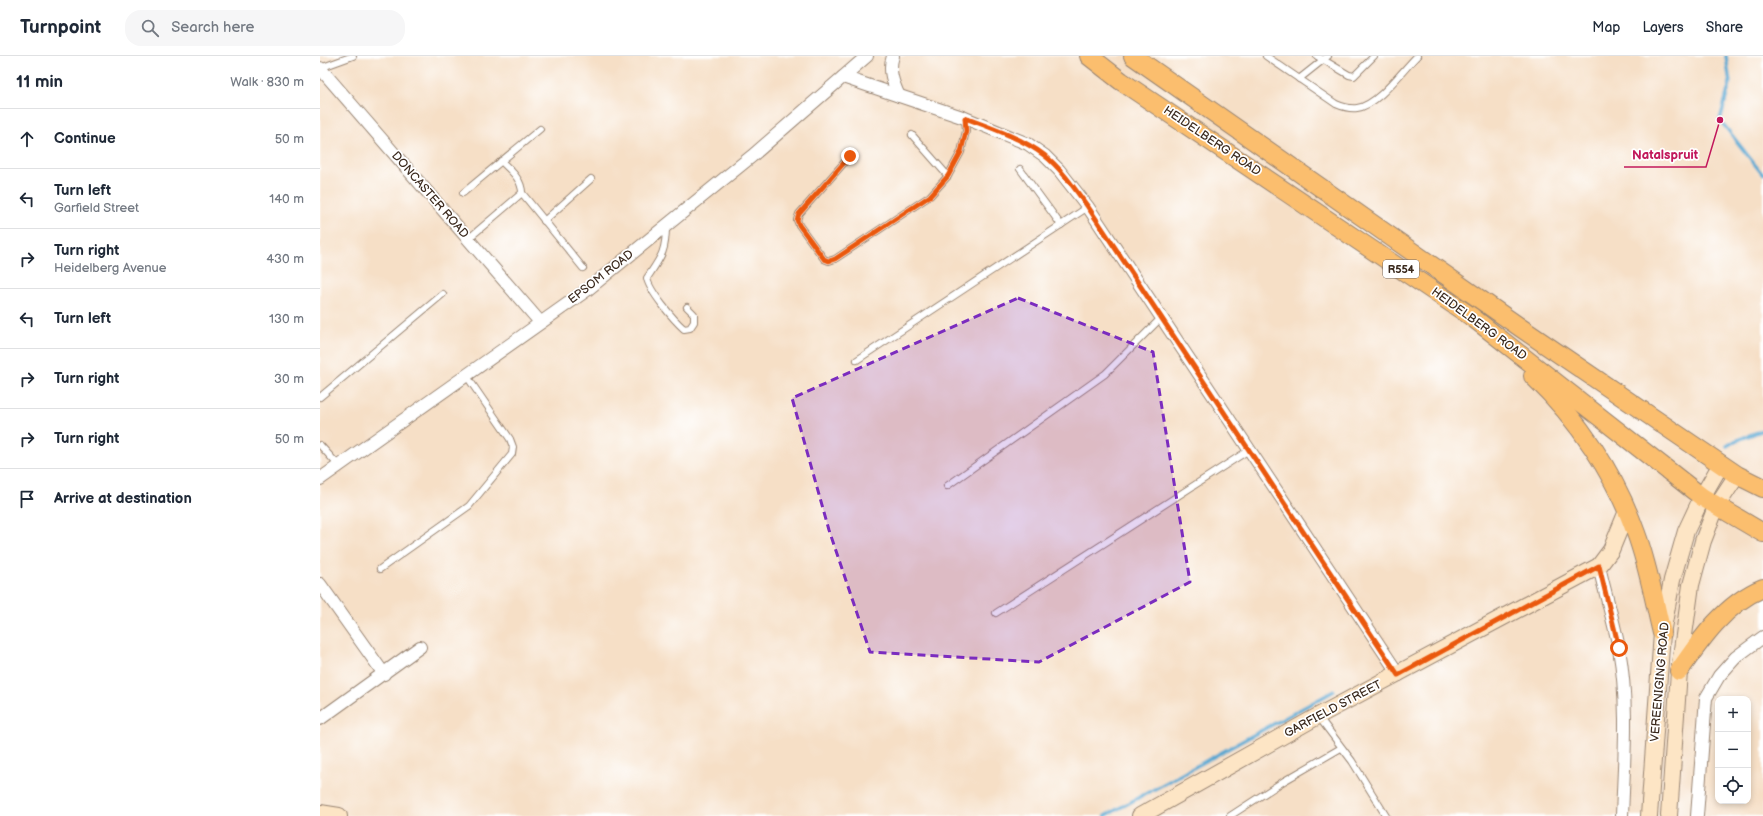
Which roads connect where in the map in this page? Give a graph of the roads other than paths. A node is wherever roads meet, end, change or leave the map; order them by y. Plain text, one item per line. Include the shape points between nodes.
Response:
1 (353, 56) edge
2 (867, 56) edge
3 (893, 56) edge
4 (1089, 56) edge
5 (1133, 56) edge
6 (1266, 56) edge
7 (1317, 56) edge
8 (1328, 56) edge
9 (1374, 56) edge
10 (1417, 56) edge
11 (1322, 60) junction
12 (320, 68) edge
13 (843, 77) junction
14 (1299, 79) junction
15 (899, 96) junction
16 (965, 118) junction
17 (540, 128) dead end
18 (912, 135) dead end
19 (850, 156) dead end
20 (501, 161) junction
21 (1020, 169) dead end
22 (948, 176) junction
23 (592, 179) dead end
24 (463, 193) dead end
25 (522, 193) junction
26 (1088, 207) junction
27 (544, 221) junction
28 (1061, 225) junction
29 (666, 226) junction
30 (468, 239) junction
31 (583, 268) dead end
32 (443, 294) dead end
33 (687, 308) dead end
34 (1472, 317) junction
35 (1161, 318) junction
36 (540, 322) junction
37 (857, 360) dead end
38 (466, 375) junction
39 (320, 397) edge
40 (320, 445) edge
41 (1249, 450) junction
42 (1721, 464) junction
43 (339, 466) junction
44 (1737, 475) junction
45 (320, 480) edge
46 (947, 486) dead end
47 (1763, 488) edge
48 (1709, 502) junction
49 (1627, 511) junction
50 (1763, 533) edge
51 (1599, 566) junction
52 (380, 569) dead end
53 (320, 584) edge
54 (1763, 588) edge
55 (996, 613) dead end
56 (1662, 633) junction
57 (1763, 637) edge
58 (420, 647) dead end
59 (1679, 671) junction
60 (384, 674) junction
61 (1398, 675) junction
62 (1318, 716) junction
63 (320, 719) edge
64 (1341, 748) junction
65 (320, 813) edge
66 (339, 816) edge
67 (1140, 816) edge
68 (1230, 816) edge
69 (1386, 816) edge
70 (1622, 816) edge
71 (1649, 816) edge
72 (1669, 816) edge
73 (1697, 816) edge

1 - 12 lane
2 - 13 street, EPSOM ROAD
3 - 15 street via 890,64 891,74
4 - 34 main road, HEIDELBERG ROAD / R554 via 1128,85
5 - 42 main road, HEIDELBERG ROAD / R554 via 1515,324
6 - 14 lane
7 - 11 lane
8 - 11 lane
9 - 11 lane via 1354,76 1349,76
10 - 14 lane via 1378,97 1356,108 1336,104
11 - 14 lane
12 - 30 street, DONCASTER ROAD
13 - 15 street
13 - 29 street, EPSOM ROAD
15 - 16 street
16 - 22 lane via 966,131 961,152
16 - 26 street via 1028,144 1045,156
17 - 20 lane
18 - 22 lane
19 - 22 lane via 799,214 797,220 824,259 829,261 930,196
20 - 24 lane
20 - 25 lane via 520,181
21 - 28 lane
23 - 27 lane
25 - 27 lane
25 - 30 lane
26 - 28 lane
26 - 35 street
27 - 31 lane
28 - 37 lane
29 - 33 lane via 666,244 663,254 646,278 648,286 684,329 690,328 694,322 694,314
29 - 36 street, EPSOM ROAD via 587,290
30 - 36 street, DONCASTER ROAD
32 - 39 lane
34 - 48 main road, HEIDELBERG ROAD / R554
34 - 49 main road via 1546,388 1578,427 1606,467
35 - 41 street
35 - 46 lane via 1105,374
36 - 38 street, EPSOM ROAD
38 - 43 street, EPSOM ROAD
38 - 52 lane via 510,439 512,454 469,506
40 - 43 lane
41 - 55 lane
41 - 61 street
42 - 44 main road, HEIDELBERG ROAD / R554
42 - 48 main road, VEREENIGING ROAD
43 - 45 street, EPSOM ROAD
44 - 47 main road, HEIDELBERG ROAD / R554
44 - 48 main road, VEREENIGING ROAD
48 - 50 main road, HEIDELBERG ROAD / R554
48 - 56 main road, VEREENIGING ROAD via 1686,532 1672,580
48 - 59 main road, VEREENIGING ROAD via 1703,542 1691,585
49 - 51 main road, GARFIELD STREET via 1611,550
49 - 56 main road via 1649,577
51 - 61 main road, GARFIELD STREET
51 - 70 street via 1619,648 1623,682 1625,721
53 - 60 street
54 - 59 main road via 1752,592 1720,618
56 - 71 main road, VEREENIGING ROAD
57 - 73 street via 1736,657 1719,676 1706,698
58 - 60 street
59 - 72 main road, VEREENIGING ROAD
60 - 63 street
61 - 62 main road, GARFIELD STREET
62 - 64 lane
62 - 67 main road, GARFIELD STREET
64 - 68 lane
64 - 69 lane
65 - 66 main road

